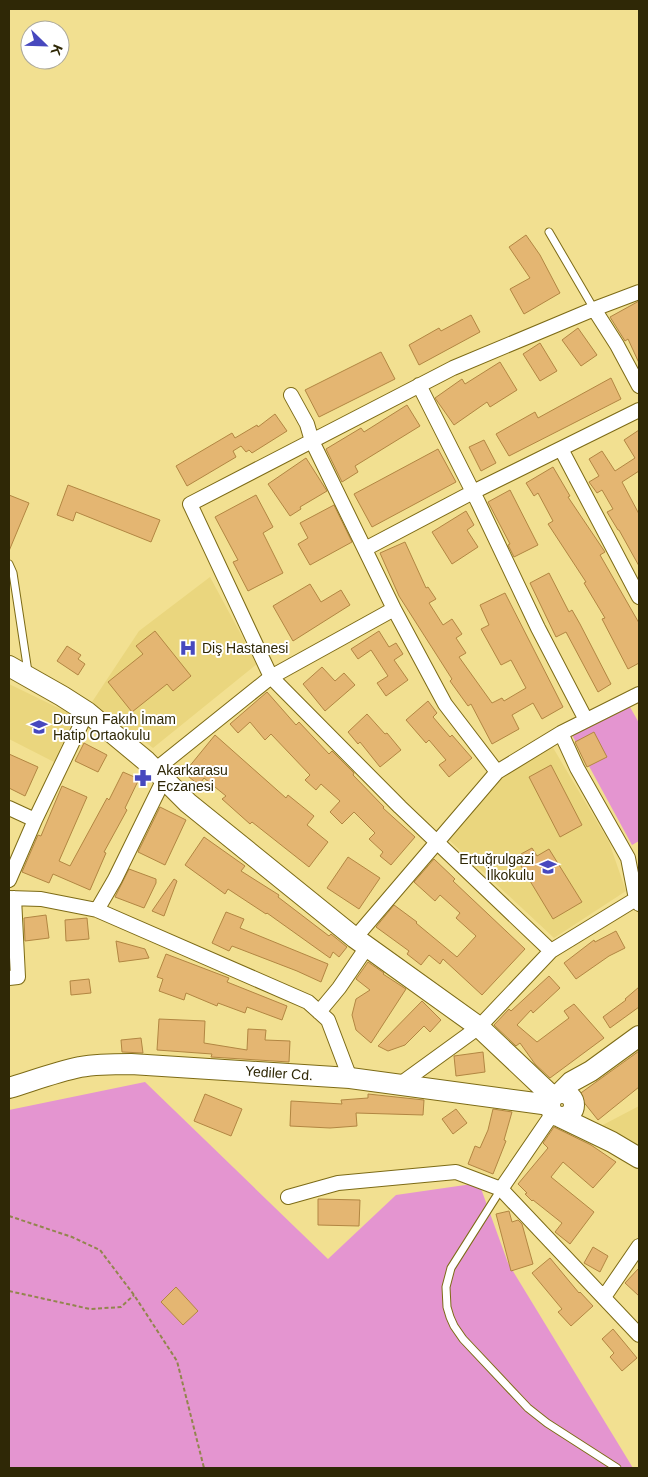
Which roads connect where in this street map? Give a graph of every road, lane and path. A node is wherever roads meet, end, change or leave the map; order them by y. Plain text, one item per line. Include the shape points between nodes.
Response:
1 (549, 232) dead end
2 (639, 292) edge
3 (594, 309) junction
4 (419, 385) junction
5 (639, 386) edge
6 (291, 396) dead end
7 (639, 410) edge
8 (312, 441) junction
9 (560, 448) junction
10 (473, 492) junction
11 (365, 548) junction
12 (9, 564) edge
13 (639, 597) edge
14 (394, 609) junction
15 (9, 666) edge
16 (28, 676) junction
17 (271, 677) junction
18 (639, 694) edge
19 (87, 712) junction
20 (586, 720) junction
21 (561, 733) junction
22 (497, 772) junction
23 (160, 774) junction
24 (9, 808) edge
25 (35, 820) junction
26 (437, 842) junction
27 (634, 855) edge
28 (9, 880) edge
29 (11, 898) edge
30 (638, 902) edge
31 (97, 910) junction
32 (361, 943) junction
33 (551, 951) junction
34 (9, 978) edge
35 (319, 1012) junction
36 (479, 1027) junction
37 (639, 1036) edge
38 (350, 1078) junction
39 (399, 1085) junction
40 (9, 1088) edge
41 (560, 1104) junction
42 (639, 1158) edge
43 (501, 1189) junction
44 (288, 1197) dead end
45 (9, 1216) edge
46 (639, 1246) edge
47 (9, 1291) edge
48 (134, 1295) junction
49 (604, 1297) junction
50 (639, 1334) edge
51 (204, 1468) edge
52 (617, 1468) edge

1 - 3 lane
2 - 3 street
3 - 4 street
3 - 5 street
4 - 8 street
4 - 10 street
6 - 8 street via 307,424
7 - 9 street
8 - 11 street
8 - 17 street via 190,504
9 - 10 street
9 - 13 street
10 - 11 street
10 - 20 street
11 - 14 street
12 - 16 lane
14 - 17 street
14 - 22 street via 445,704
15 - 16 street
16 - 19 street
17 - 23 street
17 - 26 street
18 - 20 street
19 - 23 street
19 - 25 street
20 - 21 street
21 - 22 street
21 - 27 street via 577,768
22 - 26 street
23 - 31 street via 115,879
23 - 32 street via 188,803
24 - 25 street
25 - 28 street
26 - 32 street
26 - 33 street
27 - 30 street
29 - 31 street via 41,899
29 - 34 street via 18,976
30 - 33 street
31 - 35 street via 308,1002
32 - 35 street via 339,988
32 - 36 street
33 - 36 street
35 - 38 street via 328,1020
36 - 39 street
36 - 41 street
37 - 41 street via 591,1071
38 - 39 street, Yediler Cd.
38 - 40 street, Yediler Cd. via 106,1064 58,1072
39 - 41 street, Yediler Cd.
41 - 42 street via 596,1123 612,1142
41 - 43 street
43 - 44 street via 456,1172 338,1183
43 - 49 street
43 - 52 lane via 451,1268 446,1297 454,1326 528,1408
45 - 48 path via 100,1250
46 - 49 street
47 - 48 path via 90,1309 121,1308
48 - 51 path via 177,1361
49 - 50 street

